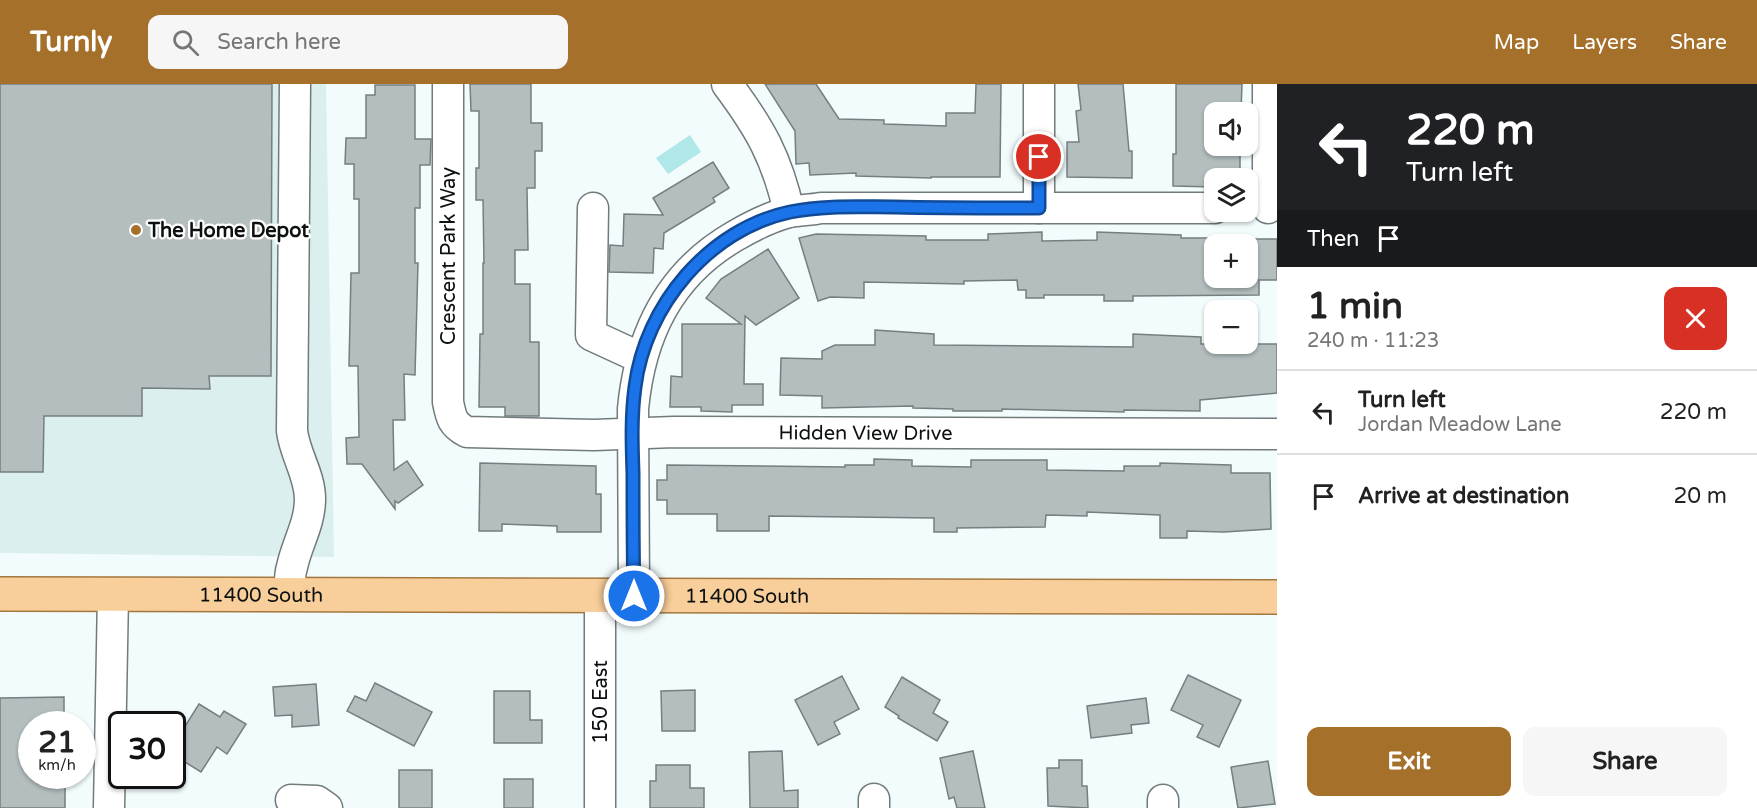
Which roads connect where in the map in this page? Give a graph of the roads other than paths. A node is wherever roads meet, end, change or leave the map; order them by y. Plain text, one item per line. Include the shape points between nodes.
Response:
1 (295, 84) edge
2 (448, 84) edge
3 (727, 84) edge
4 (1040, 84) edge
5 (1268, 84) edge
6 (593, 208) dead end
7 (1039, 208) junction
8 (1204, 208) edge
9 (1264, 208) edge
10 (789, 212) junction
11 (641, 358) junction
12 (457, 427) joint
13 (632, 433) junction
14 (1277, 434) edge
15 (0, 594) edge
16 (113, 594) junction
17 (290, 595) junction
18 (600, 596) junction
19 (634, 596) junction
20 (1277, 597) edge
21 (291, 800) dead end
22 (109, 808) edge
23 (327, 808) edge
24 (600, 808) edge

1 - 17 street via 292,431 310,488 310,501 306,530 291,567
2 - 12 street, Crescent Park Way via 448,402
3 - 10 street via 768,146
4 - 7 street
5 - 9 street
6 - 11 street via 591,335
7 - 8 street
7 - 10 street via 848,207
10 - 11 street via 756,224 700,261 664,304
11 - 13 street
12 - 13 street, Hidden View Drive via 479,434
13 - 14 street, Hidden View Drive
13 - 19 street
15 - 16 main road, 11400 South
16 - 17 main road, 11400 South
16 - 22 street
17 - 18 main road, 11400 South
18 - 19 main road, 11400 South
18 - 24 street, 150 East
19 - 20 main road, 11400 South
21 - 23 street via 316,801

